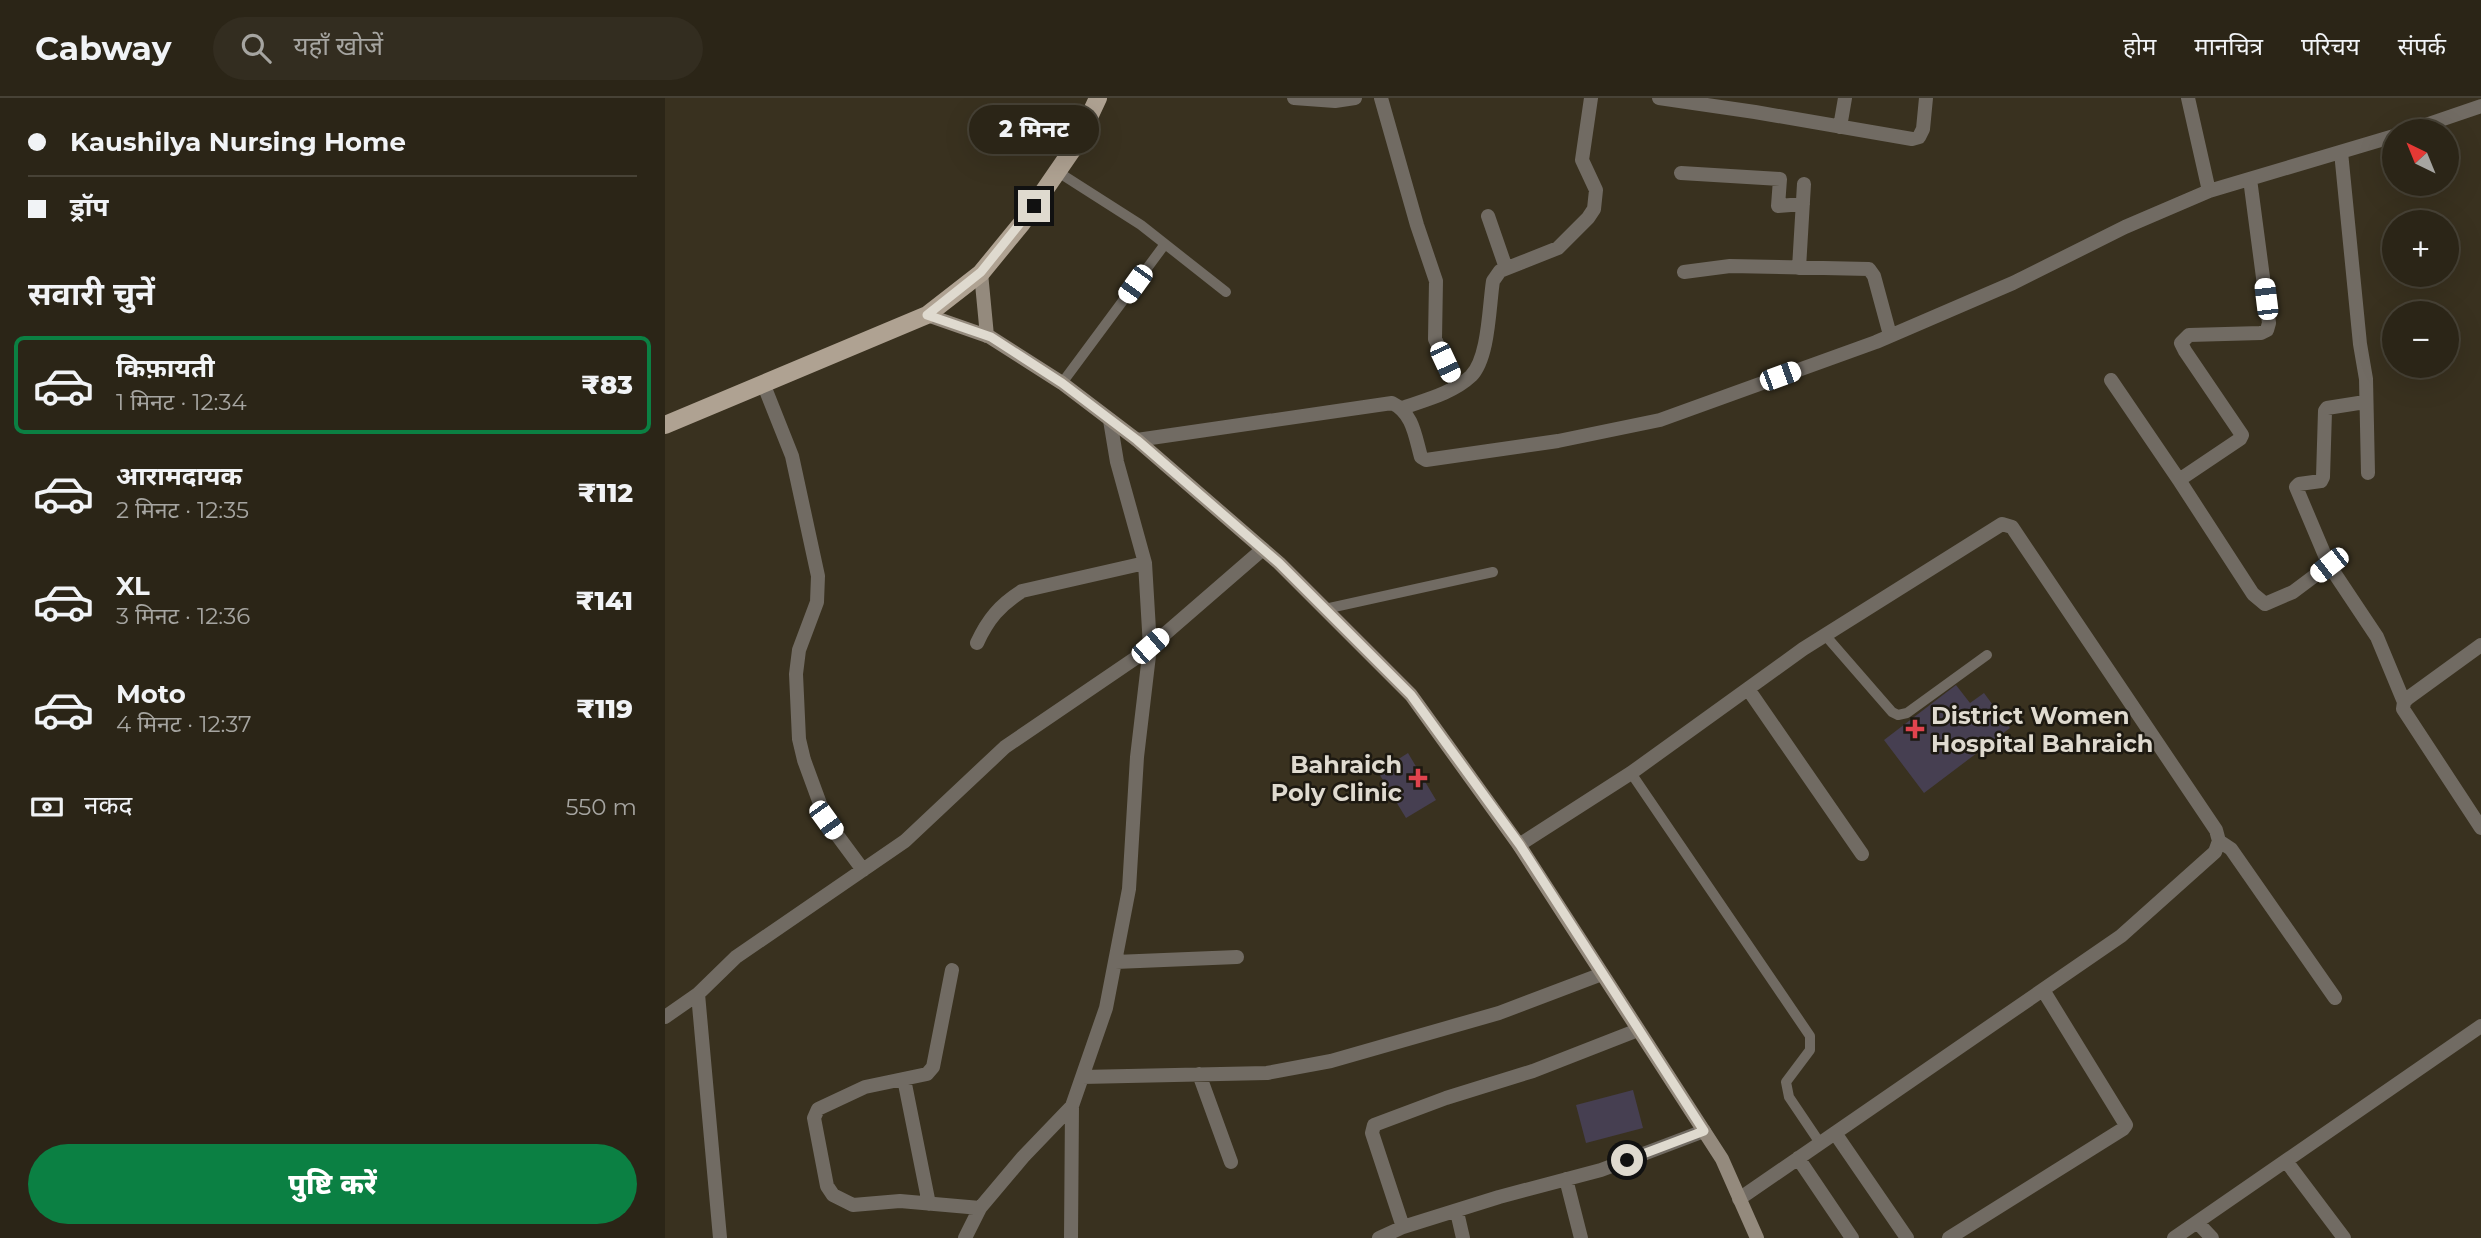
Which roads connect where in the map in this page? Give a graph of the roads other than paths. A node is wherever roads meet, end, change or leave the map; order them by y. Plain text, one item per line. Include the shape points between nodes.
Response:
1 (1098, 98) edge
2 (1294, 98) edge
3 (1355, 98) edge
4 (1381, 98) edge
5 (1591, 98) edge
6 (1660, 98) edge
7 (1845, 98) edge
8 (1926, 98) edge
9 (2188, 98) edge
10 (1742, 104) edge
11 (2481, 106) edge
12 (2444, 119) edge
13 (1840, 127) junction
14 (2382, 140) edge
15 (2341, 152) junction
16 (1058, 172) junction
17 (1681, 173) dead end
18 (2250, 179) junction
19 (1804, 184) dead end
20 (2209, 191) junction
21 (1803, 204) junction
22 (1488, 216) dead end
23 (1165, 244) junction
24 (1506, 268) junction
25 (1799, 268) junction
26 (981, 272) junction
27 (1684, 272) dead end
28 (1226, 292) dead end
29 (927, 315) junction
30 (1891, 335) junction
31 (987, 336) junction
32 (2111, 380) dead end
33 (763, 383) junction
34 (1062, 383) junction
35 (1457, 386) junction
36 (2365, 402) junction
37 (1402, 408) junction
38 (1110, 420) junction
39 (665, 425) edge
40 (1137, 440) junction
41 (2368, 473) dead end
42 (2179, 480) junction
43 (1263, 549) junction
44 (1145, 563) junction
45 (2329, 565) junction
46 (1493, 572) dead end
47 (1325, 609) junction
48 (1825, 635) junction
49 (977, 643) dead end
50 (2481, 645) edge
51 (1150, 646) junction
52 (1987, 655) dead end
53 (1748, 689) junction
54 (2404, 702) junction
55 (1631, 773) junction
56 (2481, 828) edge
57 (2218, 841) junction
58 (1520, 845) junction
59 (1862, 854) dead end
60 (863, 870) junction
61 (1237, 957) dead end
62 (1115, 961) junction
63 (952, 970) dead end
64 (1602, 974) junction
65 (2043, 990) junction
66 (698, 994) junction
67 (2335, 998) dead end
68 (665, 1017) edge
69 (2481, 1026) edge
70 (1639, 1030) junction
71 (1199, 1074) junction
72 (1082, 1077) junction
73 (904, 1079) junction
74 (1072, 1106) junction
75 (1704, 1131) junction
76 (1835, 1133) junction
77 (1820, 1143) junction
78 (1798, 1158) junction
79 (2286, 1161) junction
80 (1231, 1162) dead end
81 (1566, 1180) junction
82 (1739, 1199) junction
83 (929, 1204) junction
84 (980, 1208) junction
85 (1457, 1212) junction
86 (2197, 1222) junction
87 (1403, 1227) junction
88 (720, 1238) edge
89 (965, 1238) edge
90 (1071, 1238) edge
91 (1379, 1238) edge
92 (1463, 1238) edge
93 (1581, 1238) edge
94 (1757, 1238) edge
95 (1851, 1238) edge
96 (1907, 1238) edge
97 (1949, 1238) edge
98 (2174, 1238) edge
99 (2212, 1238) edge
100 (2344, 1238) edge

1 - 16 main road
2 - 3 street
4 - 35 street via 1436,281 1435,339
5 - 24 street via 1582,160 1596,190 1594,209 1558,248
6 - 10 street
7 - 13 street
8 - 13 street via 1919,137
9 - 20 street
10 - 13 street
11 - 12 street
14 - 15 street
15 - 18 street
15 - 36 street via 2365,363
16 - 23 lane
16 - 26 main road
17 - 21 street via 1780,179 1778,206
18 - 20 street
18 - 42 street via 2269,323 2261,333 2189,335 2183,339 2185,351 2242,435
19 - 21 street
20 - 30 street
21 - 25 street
22 - 24 street
23 - 28 lane
23 - 34 lane
24 - 35 street via 1493,281 1477,367
25 - 27 street via 1730,266
25 - 30 street via 1869,269
26 - 29 main road
26 - 31 main road
29 - 31 main road
29 - 33 main road
30 - 37 street via 1660,420 1558,441 1426,460
31 - 34 main road
32 - 42 street
33 - 39 main road
33 - 60 street via 792,456 818,576 817,601 799,650 796,674 799,739 826,820
34 - 38 main road
35 - 37 street
36 - 41 street
36 - 45 street via 2327,408 2323,477 2296,487
37 - 40 street via 1392,403
38 - 40 main road
38 - 44 street
40 - 43 main road
42 - 45 street via 2253,594 2265,604 2293,592
43 - 47 main road
43 - 51 street
44 - 49 street via 1022,591 991,615
44 - 51 street
45 - 54 street via 2378,638
46 - 47 lane
47 - 58 main road via 1411,695
48 - 52 lane via 1898,715
48 - 53 street
48 - 57 street via 2007,524 2216,830
50 - 54 street
51 - 60 street via 1005,747 905,841
51 - 62 street via 1129,889
53 - 55 street
53 - 59 street
54 - 56 street via 2403,709
55 - 58 street
55 - 77 lane via 1810,1037 1810,1050 1786,1082 1786,1089
57 - 65 street via 2215,852 2121,936
57 - 67 street via 2231,849
58 - 64 main road
60 - 66 street via 736,957
61 - 62 street
62 - 72 street via 1106,1008
63 - 73 street via 933,1068
64 - 70 main road
64 - 71 street via 1499,1013 1331,1061 1267,1073
65 - 76 street
65 - 97 street via 2126,1125
66 - 68 street
66 - 88 street
69 - 79 street
70 - 75 main road
70 - 87 street via 1374,1125 1372,1133
71 - 72 street
71 - 80 street
72 - 74 street
73 - 83 street
73 - 83 street via 865,1087 815,1112 827,1186 833,1195 853,1205 883,1201
74 - 84 street
74 - 90 street
75 - 81 street
75 - 82 main road
76 - 77 street
76 - 96 street
77 - 78 street
78 - 82 street
78 - 95 street
79 - 86 street
79 - 100 street
81 - 85 street
81 - 93 street
82 - 94 main road
83 - 84 street
84 - 89 street
85 - 87 street
85 - 92 street
86 - 98 street
86 - 99 street
87 - 91 street

